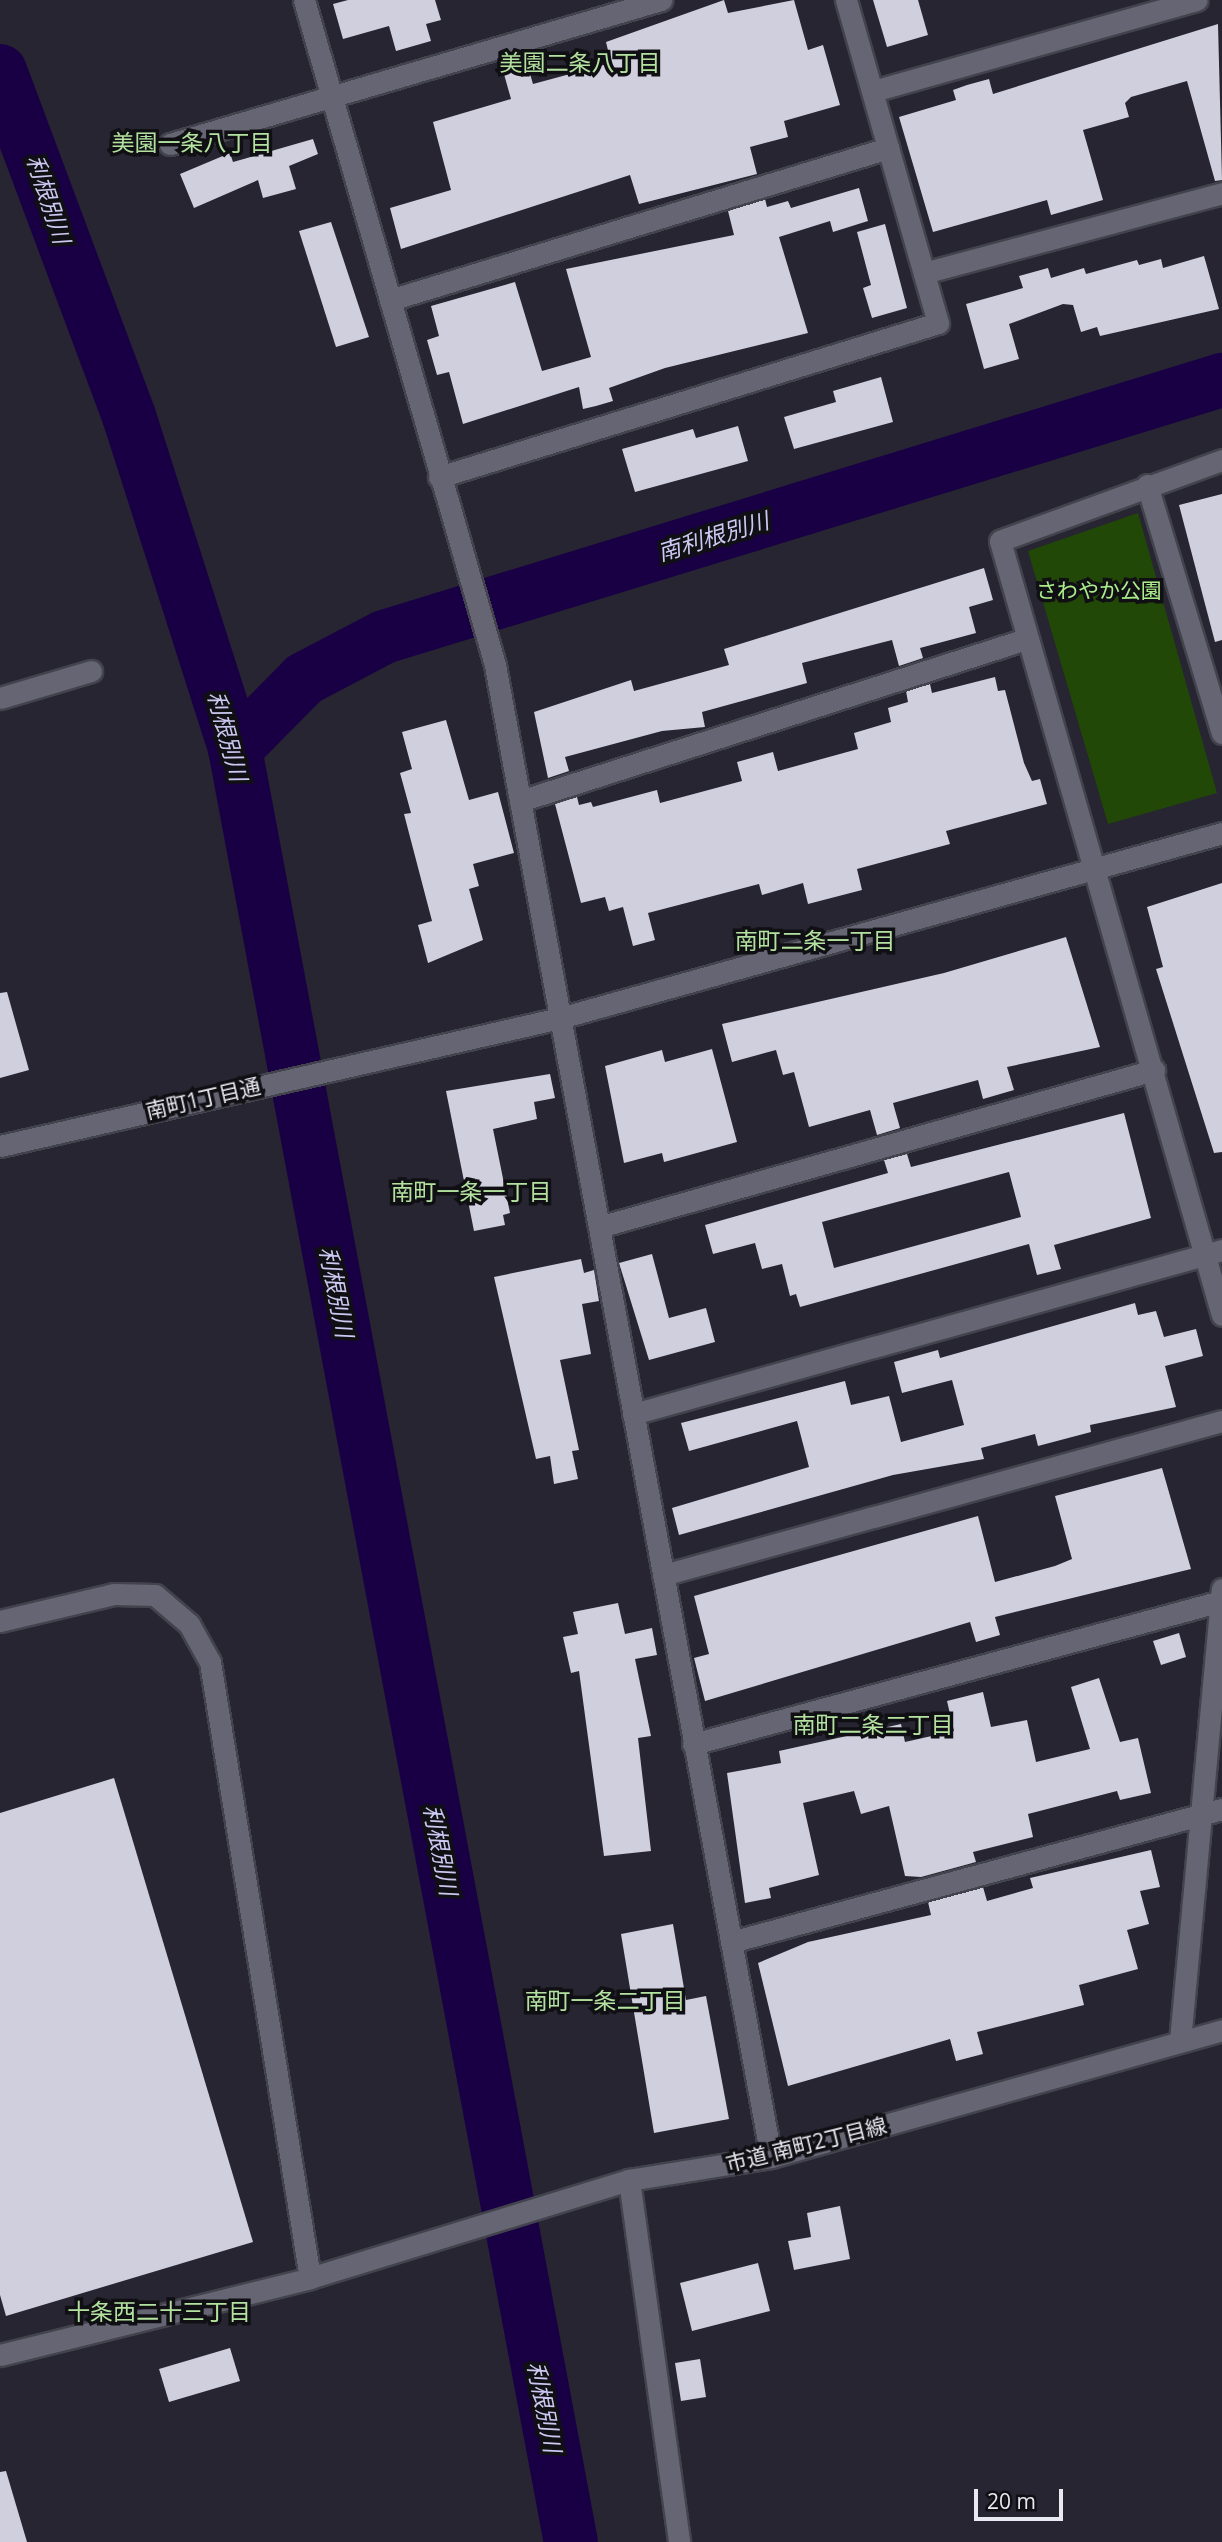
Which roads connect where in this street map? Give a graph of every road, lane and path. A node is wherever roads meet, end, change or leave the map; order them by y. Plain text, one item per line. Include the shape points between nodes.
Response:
1 (304, 0) edge
2 (846, 0) edge
3 (1196, 0) edge
4 (650, 2) edge
5 (873, 91) junction
6 (332, 100) junction
7 (170, 144) dead end
8 (888, 148) junction
9 (1222, 193) edge
10 (924, 273) junction
11 (390, 300) junction
12 (1222, 460) edge
13 (439, 477) junction
14 (1147, 485) junction
15 (1026, 639) junction
16 (91, 671) dead end
17 (0, 698) edge
18 (1222, 733) edge
19 (520, 801) junction
20 (1222, 833) edge
21 (1095, 869) junction
22 (560, 1018) junction
23 (1154, 1070) junction
24 (0, 1146) edge
25 (599, 1227) junction
26 (1214, 1252) edge
27 (1222, 1315) edge
28 (633, 1414) junction
29 (1222, 1421) edge
30 (663, 1575) junction
31 (1221, 1594) edge
32 (0, 1622) edge
33 (693, 1744) junction
34 (1222, 1809) edge
35 (1197, 1816) junction
36 (731, 1942) junction
37 (1222, 2030) edge
38 (1180, 2041) junction
39 (771, 2157) junction
40 (620, 2183) junction
41 (310, 2278) junction
42 (0, 2355) edge
43 (679, 2542) edge

1 - 6 street
2 - 5 street
3 - 5 street
4 - 6 street
5 - 8 street
6 - 7 street
6 - 11 street
8 - 10 street
8 - 11 street
9 - 10 street
10 - 13 street via 938,323
11 - 13 street
12 - 14 street
13 - 19 street via 495,665
14 - 15 street via 1000,541
14 - 18 street
15 - 19 street
15 - 21 street
16 - 17 street
19 - 22 street
20 - 21 street, 南町1丁目通
21 - 22 street, 南町1丁目通
21 - 23 street
22 - 24 street, 南町1丁目通
22 - 25 street
23 - 25 street
23 - 26 street
25 - 28 street
26 - 27 street
26 - 28 street
28 - 30 street
29 - 30 street
30 - 33 street
31 - 33 street
31 - 35 street
32 - 41 street via 114,1594 155,1595 189,1623 210,1662
33 - 36 street
34 - 35 street
35 - 36 street
35 - 38 street
36 - 39 street
37 - 38 street, 市道 南町2丁目線
38 - 39 street, 市道 南町2丁目線
39 - 40 street, 市道 南町2丁目線
40 - 41 street, 市道 南町2丁目線
40 - 43 street
41 - 42 street, 市道 南町2丁目線

